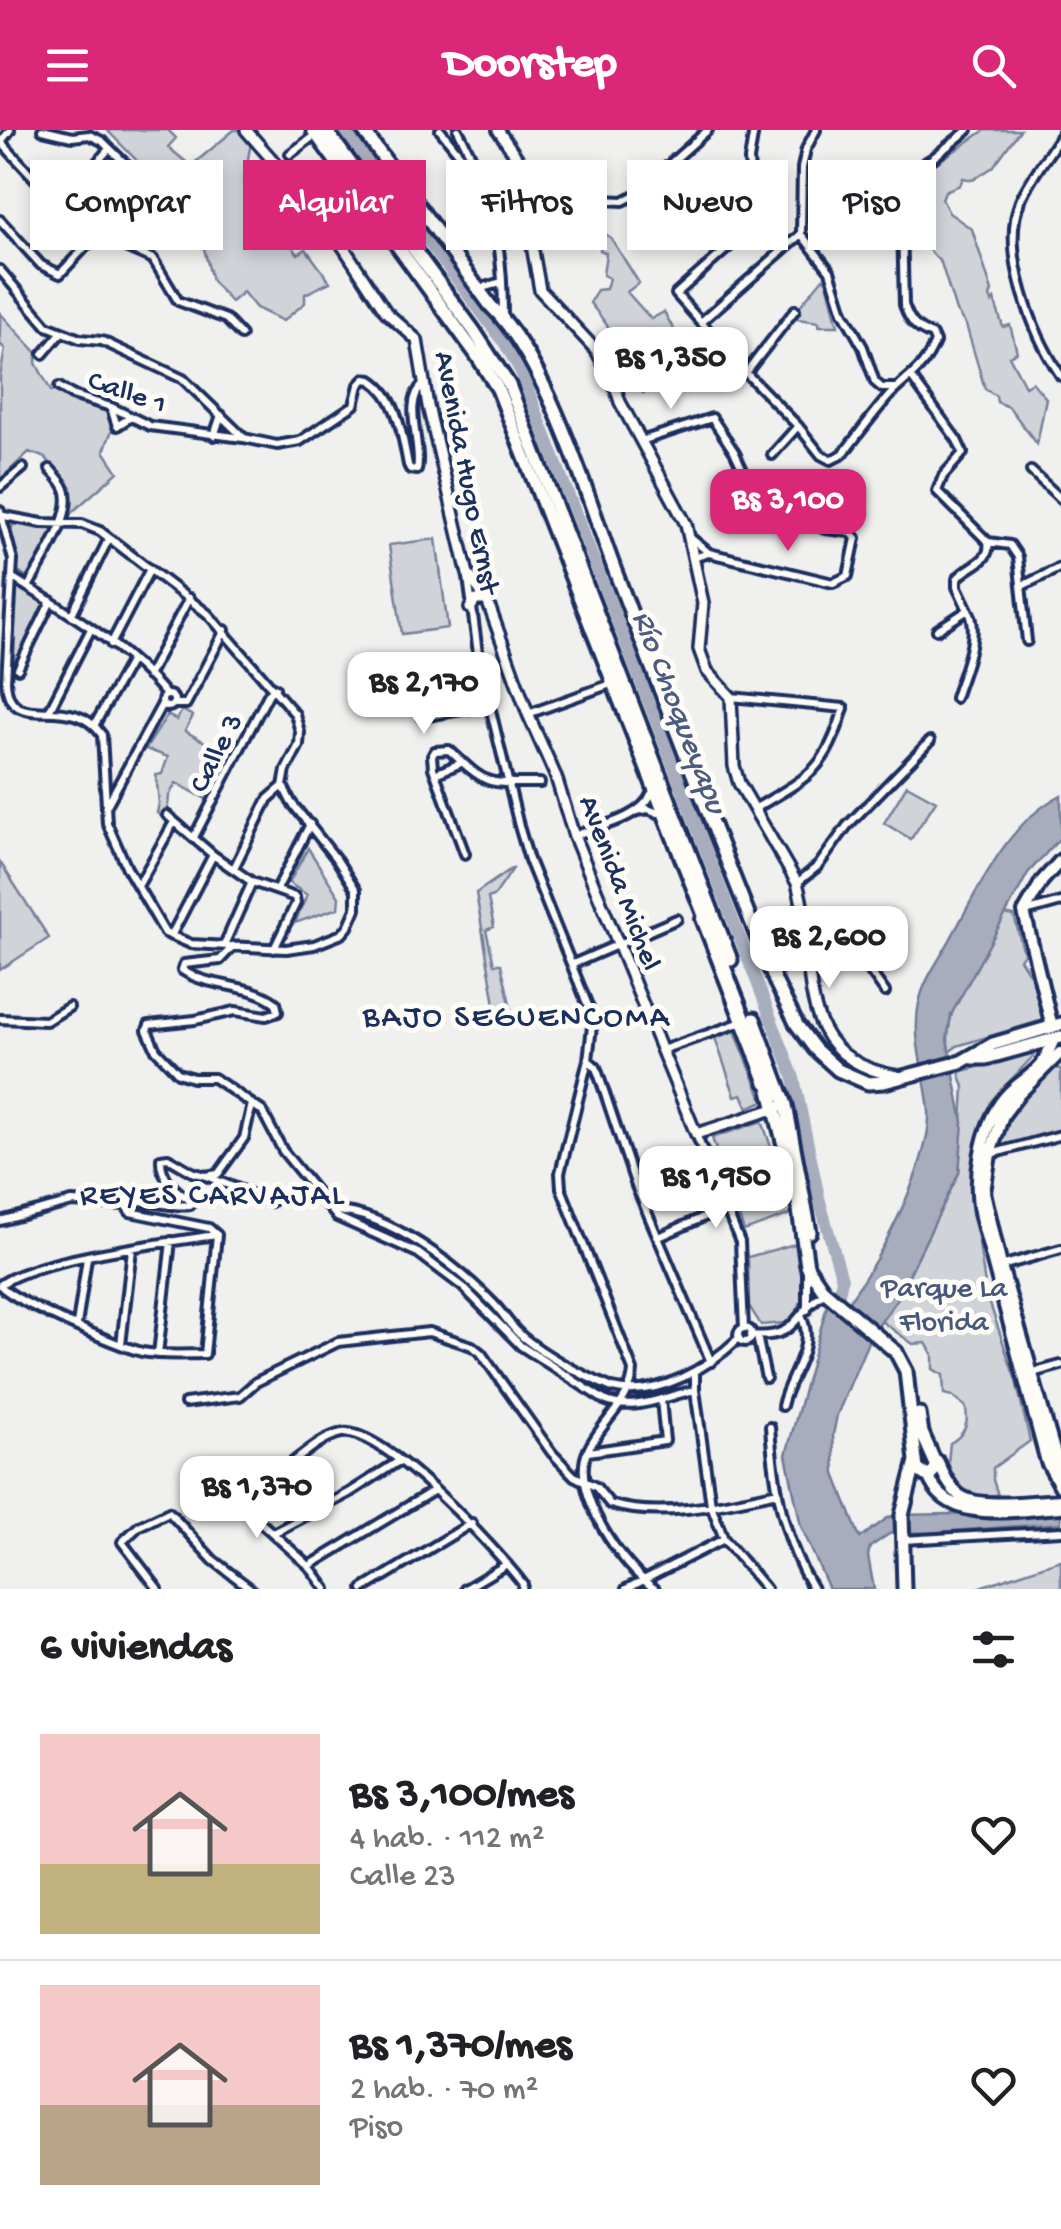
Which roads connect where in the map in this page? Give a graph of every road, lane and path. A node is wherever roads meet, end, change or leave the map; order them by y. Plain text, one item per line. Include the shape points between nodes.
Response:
1 (10, 130) edge
2 (42, 130) edge
3 (246, 130) edge
4 (366, 130) edge
5 (440, 130) edge
6 (458, 130) edge
7 (498, 130) edge
8 (708, 130) edge
9 (754, 130) edge
10 (816, 130) edge
11 (968, 130) edge
12 (318, 131) edge
13 (1061, 135) edge
14 (464, 142) junction
15 (0, 143) edge
16 (108, 150) junction
17 (456, 153) junction
18 (290, 154) dead end
19 (99, 160) edge
20 (120, 160) edge
21 (462, 160) edge
22 (471, 160) edge
23 (518, 160) edge
24 (749, 160) edge
25 (30, 177) edge
26 (607, 199) edge
27 (0, 220) edge
28 (800, 234) junction
29 (83, 250) edge
30 (132, 250) edge
31 (500, 250) edge
32 (535, 250) edge
33 (727, 250) edge
34 (0, 270) edge
35 (503, 282) junction
36 (485, 287) junction
37 (795, 310) dead end
38 (503, 317) junction
39 (701, 322) junction
40 (61, 333) junction
41 (241, 335) dead end
42 (43, 354) dead end
43 (746, 373) junction
44 (1061, 376) edge
45 (912, 378) junction
46 (424, 384) junction
47 (60, 387) dead end
48 (895, 388) junction
49 (110, 407) junction
50 (221, 415) junction
51 (131, 416) junction
52 (798, 426) junction
53 (214, 436) junction
54 (244, 438) junction
55 (641, 440) junction
56 (772, 454) dead end
57 (23, 468) dead end
58 (50, 469) dead end
59 (1031, 471) dead end
60 (0, 488) edge
61 (1061, 499) edge
62 (2, 513) edge
63 (59, 524) junction
64 (110, 538) junction
65 (690, 538) junction
66 (988, 542) junction
67 (12, 548) junction
68 (0, 550) edge
69 (709, 553) junction
70 (693, 558) junction
71 (1061, 567) edge
72 (150, 569) junction
73 (468, 574) junction
74 (13, 578) junction
75 (1022, 586) junction
76 (28, 587) junction
77 (190, 598) junction
78 (487, 600) junction
79 (51, 601) junction
80 (470, 608) junction
81 (968, 610) junction
82 (72, 614) junction
83 (91, 629) junction
84 (225, 630) junction
85 (936, 630) dead end
86 (1027, 641) dead end
87 (111, 644) junction
88 (131, 660) junction
89 (18, 670) dead end
90 (148, 676) junction
91 (612, 683) junction
92 (275, 688) junction
93 (166, 695) junction
94 (730, 697) junction
95 (955, 698) dead end
96 (620, 702) junction
97 (162, 704) junction
98 (173, 704) junction
99 (489, 705) junction
100 (49, 712) junction
101 (528, 714) junction
102 (422, 718) dead end
103 (95, 724) junction
104 (930, 741) dead end
105 (461, 763) junction
106 (435, 774) junction
107 (540, 782) dead end
108 (510, 783) junction
109 (103, 786) junction
110 (284, 786) junction
111 (116, 790) junction
112 (651, 794) junction
113 (106, 808) junction
114 (756, 808) junction
115 (635, 811) junction
116 (658, 813) junction
117 (166, 815) dead end
118 (174, 822) junction
119 (310, 824) junction
120 (574, 836) junction
121 (194, 837) junction
122 (465, 854) dead end
123 (214, 855) junction
124 (1061, 860) edge
125 (234, 868) junction
126 (252, 882) junction
127 (797, 883) junction
128 (138, 886) junction
129 (277, 889) junction
130 (1061, 902) edge
131 (803, 912) junction
132 (1024, 912) junction
133 (677, 919) dead end
134 (171, 936) junction
135 (618, 944) junction
136 (228, 946) junction
137 (274, 949) junction
138 (572, 964) junction
139 (885, 992) dead end
140 (69, 1007) dead end
141 (0, 1019) edge
142 (739, 1023) junction
143 (1057, 1031) edge
144 (662, 1050) junction
145 (1060, 1056) edge
146 (588, 1060) junction
147 (869, 1076) junction
148 (773, 1101) junction
149 (252, 1104) junction
150 (696, 1134) junction
151 (1061, 1135) edge
152 (986, 1153) junction
153 (205, 1176) junction
154 (803, 1186) junction
155 (272, 1202) dead end
156 (125, 1205) junction
157 (726, 1207) junction
158 (0, 1221) edge
159 (217, 1235) junction
160 (660, 1237) junction
161 (172, 1241) junction
162 (132, 1248) junction
163 (1061, 1249) edge
164 (87, 1258) junction
165 (808, 1266) junction
166 (998, 1267) junction
167 (0, 1285) edge
168 (826, 1290) junction
169 (804, 1314) junction
170 (78, 1325) junction
171 (744, 1328) junction
172 (876, 1328) junction
173 (754, 1335) junction
174 (738, 1338) junction
175 (523, 1343) junction
176 (121, 1346) junction
177 (158, 1354) junction
178 (711, 1362) junction
179 (1061, 1365) edge
180 (1028, 1375) junction
181 (766, 1378) dead end
182 (696, 1379) junction
183 (627, 1392) junction
184 (661, 1399) junction
185 (185, 1403) dead end
186 (618, 1406) junction
187 (782, 1406) dead end
188 (770, 1426) dead end
189 (586, 1452) junction
190 (936, 1458) junction
191 (398, 1461) junction
192 (916, 1462) junction
193 (215, 1472) dead end
194 (927, 1475) junction
195 (584, 1481) junction
196 (1060, 1482) edge
197 (906, 1490) junction
198 (433, 1491) junction
199 (778, 1492) junction
200 (236, 1497) junction
201 (1058, 1503) edge
202 (711, 1505) junction
203 (472, 1523) junction
204 (275, 1532) junction
205 (1061, 1532) edge
206 (903, 1536) junction
207 (724, 1538) junction
208 (507, 1564) junction
209 (309, 1566) junction
210 (642, 1580) junction
211 (158, 1589) edge
212 (251, 1589) edge
213 (326, 1589) edge
214 (363, 1589) edge
215 (465, 1589) edge
216 (522, 1589) edge
217 (626, 1589) edge
218 (636, 1589) edge
219 (655, 1589) edge
220 (766, 1589) edge
221 (814, 1589) edge
222 (904, 1589) edge

1 - 15 street
2 - 16 street via 95,137
3 - 46 street, Avenida Hugo Ernst via 326,222 386,312 417,340
4 - 36 main road
4 - 38 main road
5 - 17 street
6 - 14 street
7 - 23 street
8 - 26 street via 635,195
9 - 24 street
10 - 28 street via 802,168
11 - 45 street via 900,182 904,305 909,320 935,342
12 - 18 street
12 - 91 main road via 498,389
12 - 154 main road via 508,385 776,1076
13 - 44 street via 1021,199 1013,244 1020,285
14 - 17 street via 463,154
14 - 22 street
15 - 25 street
16 - 19 street
16 - 20 street
17 - 21 street
27 - 29 street via 41,265 60,274
28 - 39 street
28 - 48 street via 830,271 875,382
30 - 41 street via 153,259 178,301 226,319
31 - 35 street
32 - 55 street via 545,298 596,350
33 - 39 street via 676,294
34 - 40 street via 47,326
35 - 36 street
35 - 38 street
36 - 38 main road
37 - 43 street
38 - 147 main road via 544,388 786,1006 827,1062 848,1076
39 - 43 street
40 - 42 street
40 - 50 street via 102,341 184,379
43 - 52 street
45 - 48 street
45 - 66 street via 963,453 937,491
46 - 54 street, Calle 1 via 414,399 417,470 408,464 390,402 371,380 361,381 354,405 300,441
46 - 73 street, Avenida Hugo Ernst
47 - 49 street, Calle 1
48 - 52 street via 831,460
49 - 51 street, Calle 1
49 - 51 street via 116,426
50 - 53 street
50 - 54 street
51 - 53 street, Calle 1 via 150,426
52 - 56 street
53 - 54 street, Calle 1
55 - 65 street
55 - 69 street via 712,418 767,506 856,538 852,566 841,582
57 - 60 street
58 - 63 street via 67,494
59 - 61 street
62 - 63 street
62 - 67 street
63 - 64 street via 82,524
63 - 76 street
64 - 72 street
64 - 82 street
65 - 69 street
65 - 70 street
66 - 75 street via 1015,549
66 - 81 street via 986,558 957,580
67 - 68 street
67 - 74 street
69 - 70 street
70 - 94 street via 703,603 701,659
71 - 75 street
72 - 77 street
72 - 87 street
73 - 78 street, Avenida Michel
73 - 80 street, Avenida Hugo Ernst
74 - 76 street
74 - 100 street via 8,696 28,712
75 - 86 street
76 - 79 street
77 - 84 street
77 - 90 street
78 - 80 street
78 - 101 street, Avenida Michel
79 - 82 street
79 - 89 street
80 - 99 street, Avenida Hugo Ernst
81 - 85 street
81 - 95 street via 972,634
82 - 83 street
83 - 87 street
83 - 100 street
84 - 92 street
84 - 98 street via 186,704
87 - 88 street
88 - 90 street
88 - 103 street
90 - 93 street
91 - 96 main road
91 - 101 street
92 - 110 street via 300,732
92 - 121 street, Calle 3
93 - 97 street
93 - 98 street
94 - 114 street via 734,766
94 - 114 street via 844,708 830,750 811,774
96 - 112 street
96 - 148 main road
97 - 98 street
97 - 111 street
99 - 102 street
99 - 108 street, Avenida Hugo Ernst
100 - 103 street via 78,714
101 - 120 street, Avenida Michel
103 - 109 street via 104,746
104 - 127 street
105 - 106 street
105 - 106 street via 449,750 435,750
105 - 108 street via 487,781
106 - 122 street
107 - 108 street
108 - 138 street, Avenida Hugo Ernst via 529,860
109 - 111 street
109 - 113 street
110 - 119 street
110 - 125 street via 268,800
111 - 113 street
112 - 115 street
112 - 116 street
113 - 128 street
114 - 127 street
115 - 116 street
115 - 120 street
116 - 142 street
117 - 118 street
118 - 121 street
118 - 128 street
119 - 129 street
119 - 137 street via 349,876 356,909 342,934
120 - 135 street, Avenida Michel
121 - 123 street
123 - 125 street
123 - 134 street
124 - 132 main road
125 - 126 street
126 - 129 street
126 - 136 street
127 - 131 street
128 - 134 street
129 - 137 street via 296,903
130 - 132 street
131 - 139 street via 854,948
131 - 147 street via 816,1013
132 - 143 main road
133 - 135 street
134 - 136 street
135 - 138 street
135 - 144 street, Avenida Michel
136 - 137 street
136 - 149 street via 220,960 184,964 182,970 272,999 278,1012 235,1011 147,1030 178,1073 214,1078
138 - 146 street, Avenida Hugo Ernst via 594,1018
140 - 141 street via 46,1020
142 - 144 street
142 - 148 street
143 - 145 main road
143 - 147 main road via 993,1044 966,1060 910,1076
143 - 152 main road via 1042,1064 1004,1098 990,1124
144 - 150 street, Avenida Michel
145 - 152 main road via 1011,1104
146 - 160 street via 596,1066
146 - 183 street, Avenida Hugo Ernst via 559,1181 632,1366
148 - 150 street
148 - 154 street via 782,1108
148 - 165 main road
149 - 153 street via 244,1138 229,1161 218,1174
149 - 175 street via 334,1211 416,1241 493,1303
150 - 157 street, Avenida Michel
151 - 152 street
152 - 166 main road via 985,1202
153 - 155 street
153 - 156 street via 163,1158 161,1170 191,1204
154 - 168 main road
156 - 158 street via 72,1202
156 - 159 street via 130,1212
157 - 160 street
157 - 171 street, Avenida Michel via 740,1242
159 - 161 street
159 - 177 street via 205,1354
160 - 178 street
161 - 162 street
161 - 177 street
162 - 164 street
162 - 176 street
163 - 166 street
164 - 167 street
164 - 170 street
165 - 168 main road
165 - 169 street
166 - 180 main road
167 - 170 street
168 - 169 street
168 - 172 main road
169 - 173 street via 783,1332
169 - 187 street via 808,1334
170 - 176 street
171 - 173 street
171 - 174 street
172 - 190 main road via 908,1359 922,1433
172 - 192 main road via 908,1378
173 - 174 street
173 - 181 street
174 - 178 street
175 - 183 street
175 - 186 street
176 - 177 street
178 - 182 street
179 - 180 street
180 - 196 main road via 1046,1462
182 - 183 street
182 - 184 street
182 - 202 street
183 - 186 street
184 - 186 street
184 - 189 street via 665,1440
185 - 195 street via 240,1396 338,1342 430,1332 481,1353 552,1453
186 - 189 street
188 - 199 street
189 - 195 street
190 - 192 main road via 923,1454
190 - 194 main road via 936,1469
190 - 201 main road via 967,1500
191 - 198 street
191 - 200 street via 372,1440 343,1433
191 - 204 street
192 - 194 main road
192 - 197 main road
193 - 200 street
194 - 197 main road
194 - 201 main road via 954,1507
195 - 202 street via 616,1506
195 - 210 street via 596,1516
196 - 201 main road
197 - 206 main road
198 - 203 street
198 - 209 street
199 - 202 street
199 - 221 street via 792,1548
200 - 204 street
202 - 207 street
203 - 208 street
203 - 214 street
204 - 209 street
205 - 206 street
206 - 222 main road
207 - 210 street
207 - 220 street
208 - 215 street
208 - 216 street
209 - 213 street
210 - 217 street
210 - 218 street
210 - 219 street
211 - 212 street via 122,1542 169,1512

